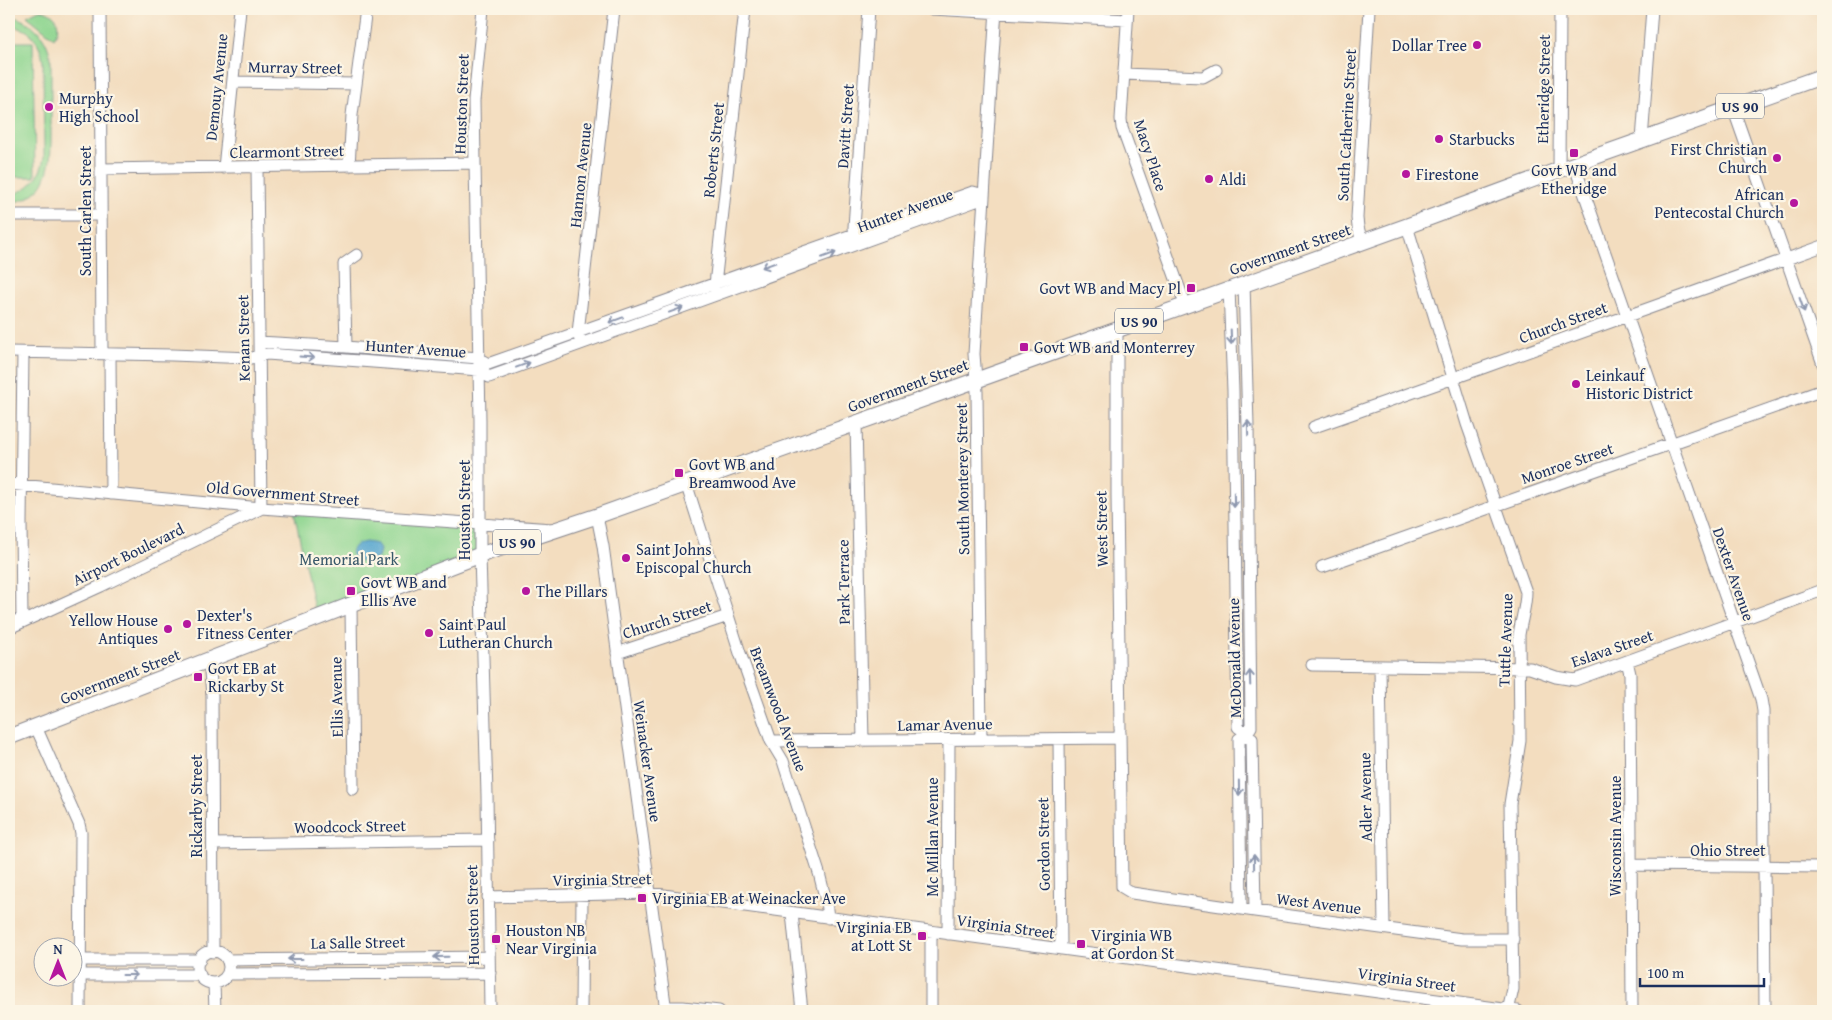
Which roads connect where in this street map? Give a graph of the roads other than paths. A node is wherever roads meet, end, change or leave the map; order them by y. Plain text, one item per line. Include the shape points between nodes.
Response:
1 (100, 9) edge
2 (240, 9) edge
3 (366, 9) edge
4 (483, 9) edge
5 (614, 9) edge
6 (745, 9) edge
7 (870, 9) edge
8 (932, 9) edge
9 (1369, 9) edge
10 (1560, 9) edge
11 (996, 10) edge
12 (1655, 10) edge
13 (1127, 14) edge
14 (1216, 70) dead end
15 (1124, 74) junction
16 (1823, 76) edge
17 (234, 82) junction
18 (356, 84) junction
19 (1733, 108) junction
20 (1642, 140) junction
21 (474, 164) junction
22 (1574, 164) junction
23 (349, 166) junction
24 (224, 168) junction
25 (257, 168) junction
26 (101, 169) junction
27 (1559, 170) junction
28 (982, 195) junction
29 (9, 215) edge
30 (100, 215) junction
31 (1407, 226) junction
32 (855, 240) junction
33 (1362, 242) junction
34 (1823, 246) edge
35 (356, 255) dead end
36 (1786, 259) junction
37 (1244, 283) junction
38 (1230, 288) junction
39 (716, 290) junction
40 (1185, 304) junction
41 (1626, 316) junction
42 (1117, 329) junction
43 (579, 339) junction
44 (259, 342) junction
45 (346, 347) junction
46 (9, 352) edge
47 (23, 353) junction
48 (106, 354) junction
49 (259, 356) junction
50 (478, 364) junction
51 (1823, 364) edge
52 (1452, 378) junction
53 (976, 380) junction
54 (1823, 390) edge
55 (856, 423) junction
56 (1314, 427) dead end
57 (1671, 444) junction
58 (686, 483) junction
59 (9, 484) edge
60 (21, 486) junction
61 (111, 494) junction
62 (1495, 505) junction
63 (261, 508) junction
64 (597, 516) junction
65 (481, 524) junction
66 (554, 530) junction
67 (480, 555) junction
68 (1322, 566) dead end
69 (1823, 590) edge
70 (351, 605) junction
71 (728, 616) junction
72 (9, 620) edge
73 (22, 622) junction
74 (1735, 622) junction
75 (9, 628) edge
76 (617, 653) junction
77 (209, 660) junction
78 (1627, 661) junction
79 (1312, 665) dead end
80 (1380, 666) junction
81 (1519, 668) junction
82 (36, 727) junction
83 (1120, 733) junction
84 (9, 737) edge
85 (981, 739) junction
86 (1058, 739) junction
87 (949, 740) junction
88 (863, 741) junction
89 (771, 742) junction
90 (353, 789) dead end
91 (488, 840) junction
92 (213, 844) junction
93 (1632, 865) junction
94 (1763, 866) junction
95 (1823, 867) edge
96 (1122, 887) joint
97 (649, 893) junction
98 (582, 895) junction
99 (488, 897) junction
100 (1241, 909) junction
101 (1255, 911) junction
102 (792, 913) junction
103 (828, 918) junction
104 (1384, 928) junction
105 (931, 932) junction
106 (948, 934) junction
107 (81, 938) edge
108 (1513, 939) junction
109 (1060, 949) junction
110 (214, 952) junction
111 (489, 957) junction
112 (344, 958) junction
113 (82, 960) edge
114 (200, 960) junction
115 (227, 960) junction
116 (490, 973) junction
117 (228, 974) junction
118 (344, 974) junction
119 (82, 975) edge
120 (200, 975) junction
121 (214, 983) junction
122 (81, 988) edge
123 (666, 1009) edge
124 (80, 1011) edge
125 (214, 1011) edge
126 (490, 1011) edge
127 (580, 1011) edge
128 (719, 1011) edge
129 (802, 1011) edge
130 (931, 1011) edge
131 (1511, 1011) edge
132 (1632, 1011) edge
133 (1765, 1011) edge

1 - 26 street, South Carlen Street
2 - 17 street, Demouy Avenue
3 - 18 street
4 - 21 street, Houston Street via 474,101
5 - 43 street, Hannon Avenue
6 - 39 street, Roberts Street
7 - 32 street, Davitt Street
8 - 11 street
9 - 33 street, South Catherine Street via 1357,218
10 - 27 street, Etheridge Street
11 - 13 street
11 - 28 street, South Monterey Street
12 - 20 street
13 - 15 street, Macy Place
14 - 15 street via 1203,77
15 - 40 street, Macy Place via 1122,128
16 - 19 main road, Government Street / US 90
17 - 18 street, Murray Street
17 - 24 street, Demouy Avenue
18 - 23 street
19 - 20 main road, Government Street / US 90
19 - 36 street
20 - 22 main road, Government Street / US 90
21 - 23 street, Clearmont Street
21 - 50 street, Houston Street
22 - 27 main road, Government Street / US 90
22 - 41 street, Dexter Avenue
23 - 25 street, Clearmont Street
24 - 25 street, Clearmont Street
24 - 26 street, Clearmont Street
25 - 44 street, Kenan Street
26 - 30 street, South Carlen Street
27 - 31 main road, Government Street / US 90
28 - 32 street, Hunter Avenue via 973,192
28 - 53 street, South Monterey Street via 974,354
29 - 30 street
30 - 48 street, South Carlen Street
31 - 33 main road, Government Street / US 90
31 - 52 street, Tuttle Avenue
32 - 39 street, Hunter Avenue
33 - 37 main road, Government Street / US 90
34 - 36 street, Church Street
35 - 45 street via 344,264
36 - 41 street, Church Street
36 -> 51 street
37 - 38 main road, Government Street / US 90
38 -> 37 street, McDonald Avenue via 1238,727 1245,732 1251,727
38 - 40 main road, Government Street / US 90
39 - 43 street, Hunter Avenue
40 - 42 main road, Government Street / US 90
41 - 52 street, Church Street
41 - 57 street, Dexter Avenue
42 - 53 main road, Government Street / US 90
42 - 83 street, West Street
43 - 50 street, Hunter Avenue
44 - 45 street, Hunter Avenue
44 - 49 street, Kenan Street
45 - 50 street, Hunter Avenue
46 - 47 street, Hunter Avenue
47 - 48 street, Hunter Avenue
47 - 60 street
48 - 49 street, Hunter Avenue
48 - 61 street, South Carlen Street
49 -> 50 street, Hunter Avenue
49 - 63 street, Kenan Street
50 - 65 street, Houston Street
52 - 56 street, Church Street
52 - 62 street, Tuttle Avenue
53 - 55 main road, Government Street / US 90
53 - 85 street, South Monterey Street
54 - 57 street, Monroe Street
55 - 58 main road, Government Street / US 90
55 - 88 street, Park Terrace
57 - 62 street, Monroe Street
57 - 74 street, Dexter Avenue
58 - 64 main road, Government Street / US 90
58 - 71 street, Breamwood Avenue
59 - 60 street, Old Government Street
60 - 61 street, Old Government Street
60 - 73 street
61 - 63 street, Old Government Street
62 - 68 street, Monroe Street
62 - 81 street, Tuttle Avenue via 1526,592
63 - 65 street, Old Government Street
63 - 73 street, Airport Boulevard
64 - 66 main road, Government Street / US 90
64 - 76 street, Weinacker Avenue
65 - 66 street, Old Government Street
65 - 67 street, Houston Street
66 - 67 main road, Government Street / US 90
67 - 70 main road, Government Street / US 90
67 - 91 street, Houston Street
69 - 74 street, Eslava Street
70 - 77 main road, Government Street / US 90
70 - 90 street, Ellis Avenue
71 - 76 street, Church Street
71 - 89 street, Breamwood Avenue
72 - 73 street
73 - 75 street, Airport Boulevard
74 - 78 street, Eslava Street
74 - 94 street, Dexter Avenue via 1763,711
76 - 97 street, Weinacker Avenue
77 - 82 main road, Government Street / US 90
77 - 92 street, Rickarby Street
78 - 81 street, Eslava Street via 1575,680
78 - 93 street, Wisconsin Avenue via 1630,674
79 - 80 street, Eslava Street
80 - 81 street, Eslava Street
80 - 104 street, Adler Avenue
81 - 108 street, Tuttle Avenue via 1520,741 1510,804
82 - 84 main road, Government Street / US 90
82 - 107 street via 81,833
83 - 86 street, Lamar Avenue
83 - 96 street, West Street
85 - 86 street, Lamar Avenue
85 - 87 street, Lamar Avenue
86 - 109 street, Gordon Street
87 - 88 street, Lamar Avenue
87 - 106 street, Mc Millan Avenue
88 - 89 street, Lamar Avenue
89 - 103 street, Breamwood Avenue via 783,761 819,873
91 - 92 street, Woodcock Street
91 - 99 street, Houston Street
92 - 110 street, Rickarby Street
93 - 94 street, Ohio Street
93 - 132 street, Wisconsin Avenue
94 - 95 street, Ohio Street
94 - 133 street, Dexter Avenue
96 - 100 street, West Avenue via 1132,893
97 - 98 street, Virginia Street
97 - 102 street, Virginia Street
97 - 123 street, Weinacker Avenue
98 - 99 street, Virginia Street
98 - 127 street
99 - 111 street, Houston Street
100 - 101 street, West Avenue
101 -> 100 street, McDonald Avenue via 1252,739 1245,736 1239,739
101 - 104 street, West Avenue
102 - 103 street, Virginia Street
102 - 129 street
103 - 105 street, Virginia Street
104 - 108 street, West Avenue via 1462,939
105 - 106 street, Virginia Street
105 - 130 street
106 - 109 street, Virginia Street
108 - 131 street, Tuttle Avenue
109 - 131 street, Virginia Street
110 - 114 street
110 - 115 street
111 -> 112 street, La Salle Street
111 - 116 street, Houston Street
112 -> 115 street, La Salle Street
112 - 118 street
113 - 114 street
114 - 120 street
115 - 117 street
116 - 118 street, La Salle Street
116 - 126 street, Houston Street
117 - 118 street, La Salle Street
117 - 121 street
119 -> 120 street
120 - 121 street
121 - 125 street
122 - 124 street
123 - 128 street via 683,1007

